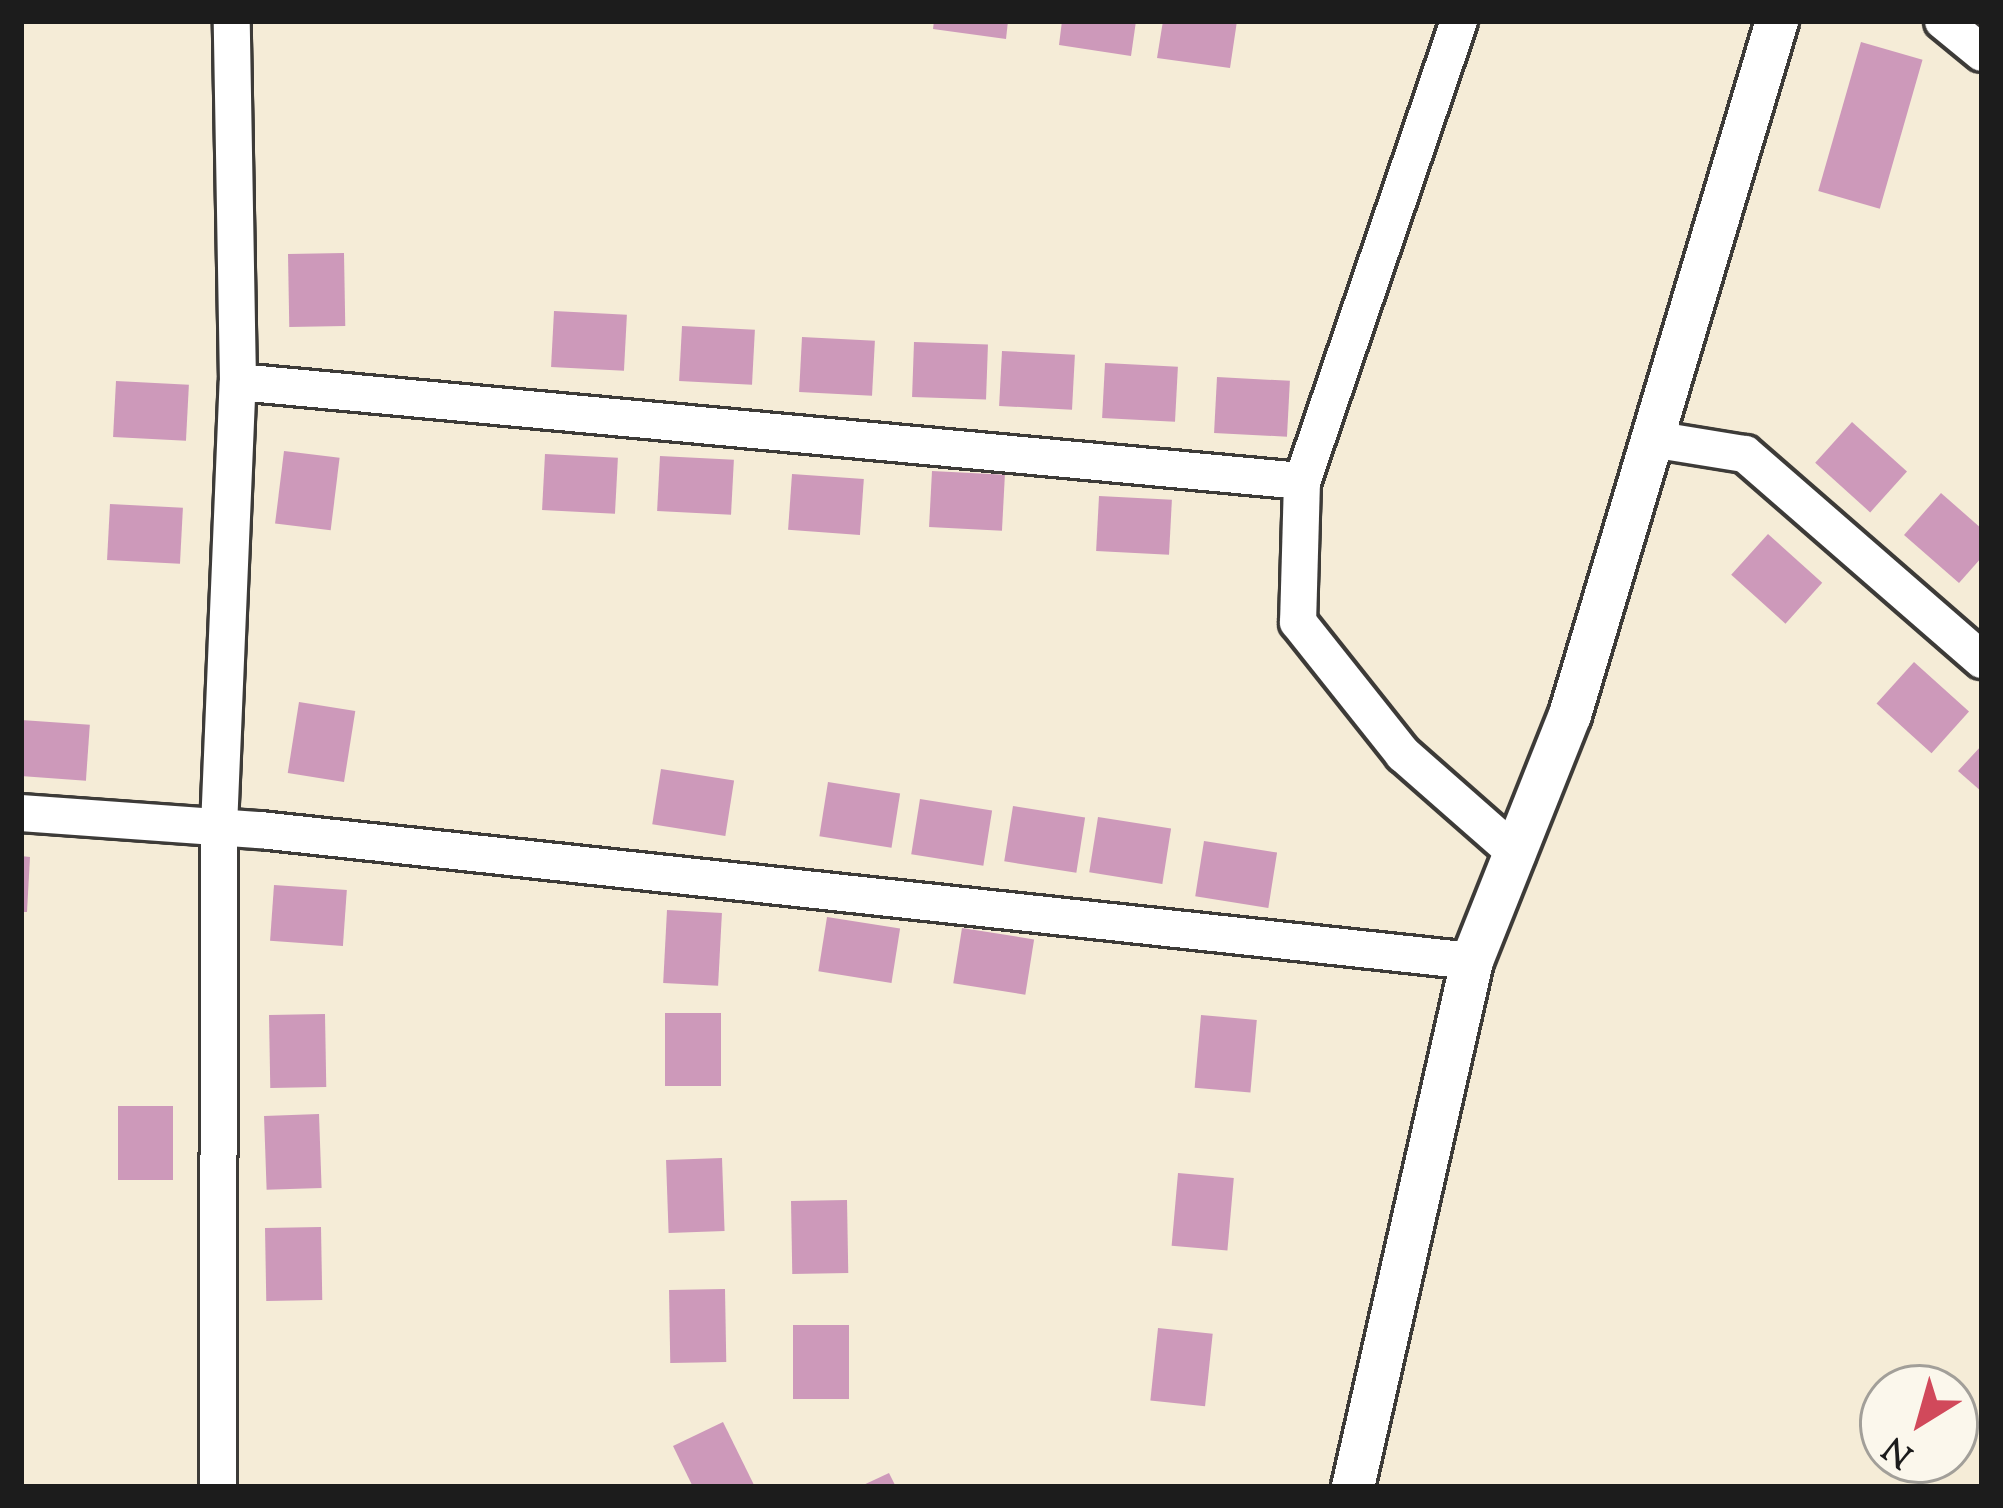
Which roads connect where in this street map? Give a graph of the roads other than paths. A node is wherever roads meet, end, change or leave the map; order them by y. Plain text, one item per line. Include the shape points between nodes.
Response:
1 (232, 21) edge
2 (1459, 21) edge
3 (1777, 21) edge
4 (1943, 21) edge
5 (1982, 53) edge
6 (238, 382) junction
7 (1652, 439) junction
8 (1302, 482) junction
9 (1982, 660) edge
10 (21, 813) edge
11 (219, 827) junction
12 (1516, 854) junction
13 (1472, 961) junction
14 (218, 1487) edge
15 (1353, 1487) edge

1 - 6 street
2 - 8 street
3 - 7 street
4 - 5 street
6 - 8 street
6 - 11 street
7 - 9 street via 1745,454
7 - 12 street via 1570,715
8 - 12 street via 1298,622 1403,754
10 - 11 street
11 - 13 street
11 - 14 street
12 - 13 street
13 - 15 street

